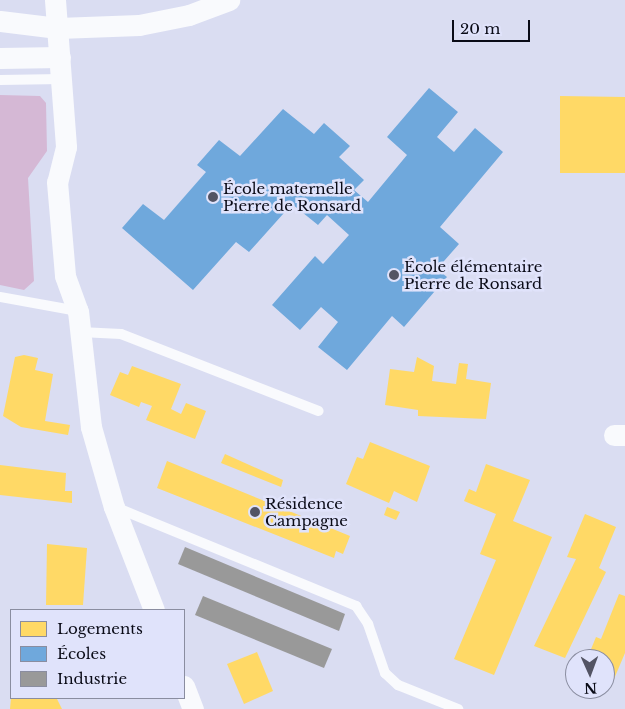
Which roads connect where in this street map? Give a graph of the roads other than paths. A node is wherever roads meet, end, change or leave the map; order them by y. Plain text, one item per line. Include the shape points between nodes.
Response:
1 (56, 0) edge
2 (229, 0) edge
3 (0, 21) edge
4 (58, 28) junction
5 (60, 56) junction
6 (0, 58) edge
7 (62, 79) junction
8 (0, 80) edge
9 (0, 297) edge
10 (79, 321) junction
11 (319, 411) dead end
12 (114, 507) junction
13 (154, 609) edge
14 (185, 689) edge
15 (193, 709) edge
16 (458, 709) edge

1 - 4 street
2 - 4 street via 148,23
3 - 4 street
4 - 5 street
5 - 6 street
5 - 7 street
7 - 8 lane
7 - 10 street via 66,146 57,182 66,276
9 - 10 lane
10 - 11 lane via 121,334
10 - 12 street via 91,427
12 - 13 street
12 - 16 lane via 356,606 368,624 385,673 398,685
14 - 15 street

